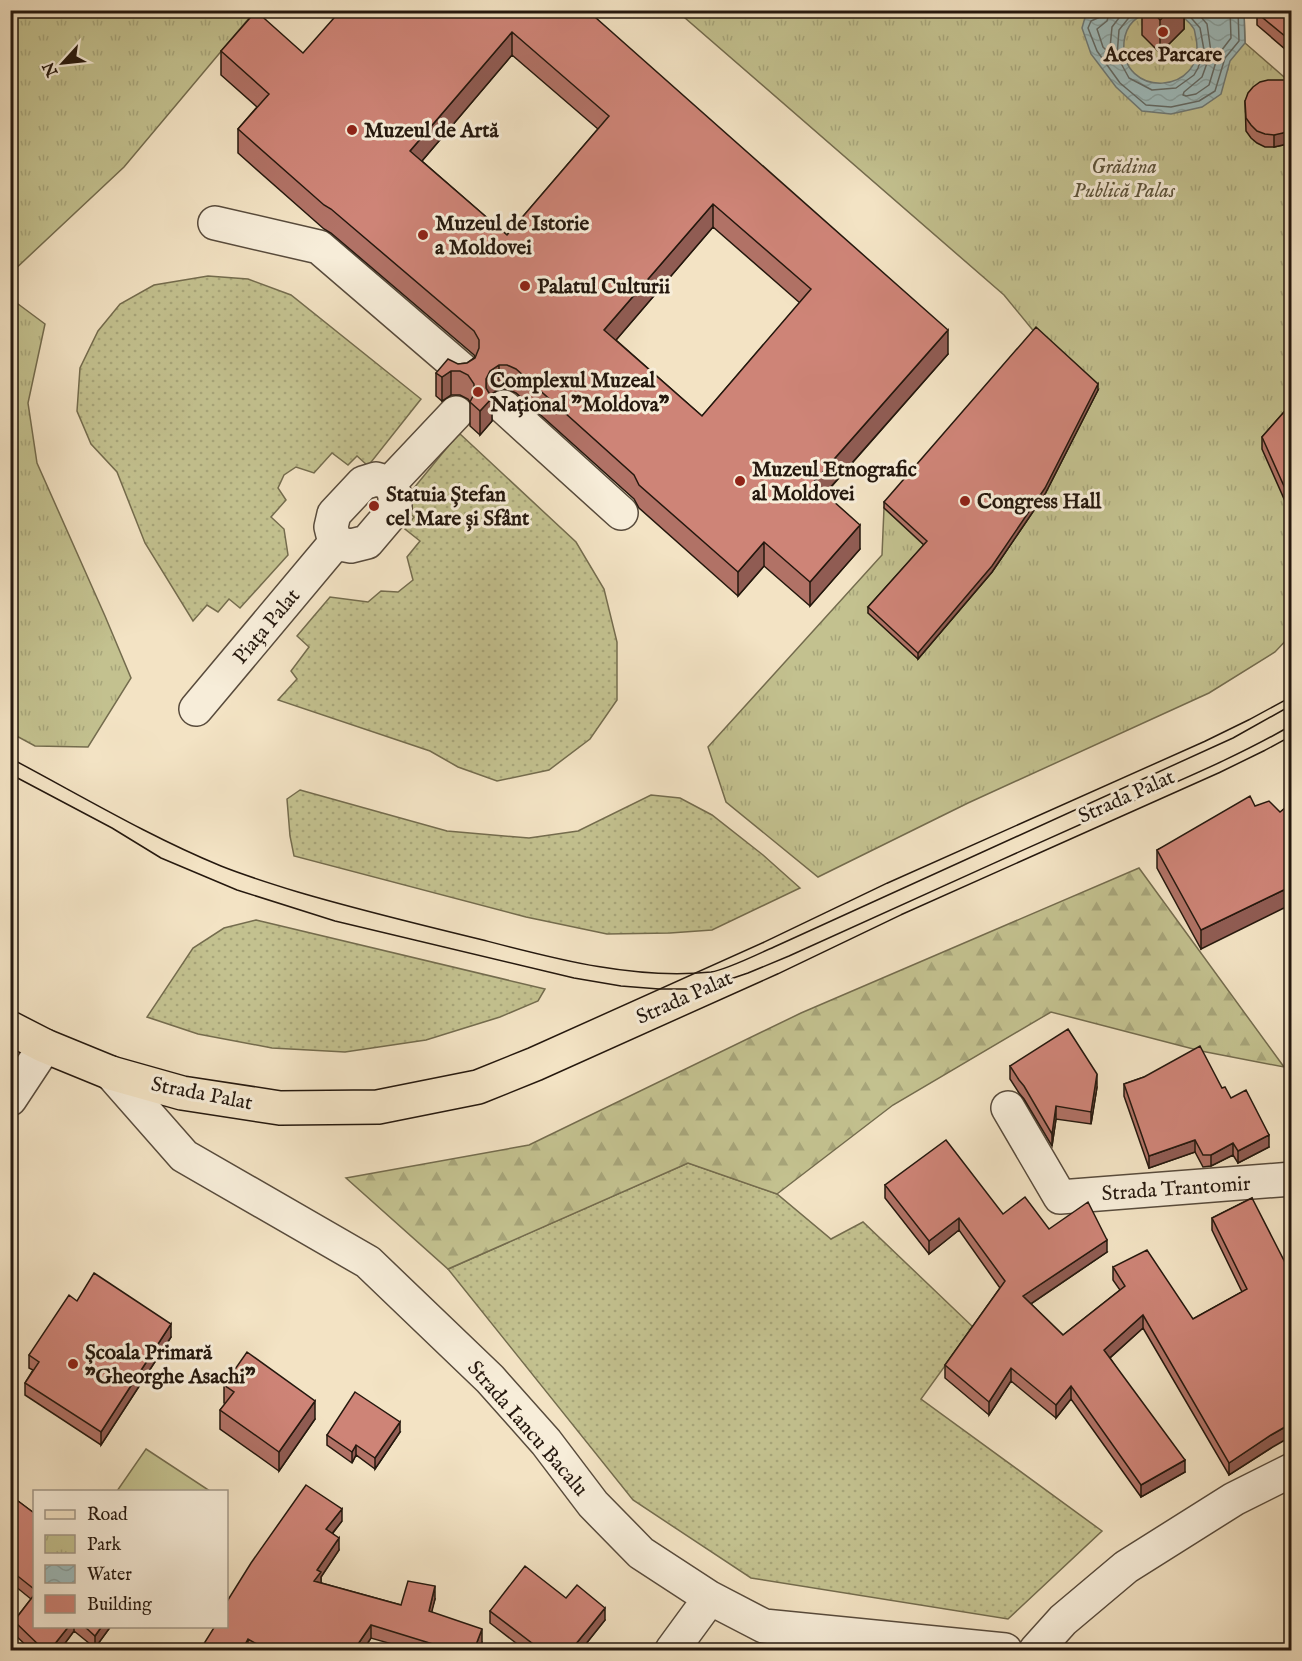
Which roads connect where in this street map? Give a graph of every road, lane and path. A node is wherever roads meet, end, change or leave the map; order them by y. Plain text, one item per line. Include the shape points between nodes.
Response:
1 (215, 223) dead end
2 (460, 369) edge
3 (504, 407) dead end
4 (456, 413) dead end
5 (621, 513) dead end
6 (196, 709) dead end
7 (1292, 716) edge
8 (10, 1028) edge
9 (45, 1046) junction
10 (111, 1073) junction
11 (10, 1099) edge
12 (1008, 1108) dead end
13 (1292, 1179) edge
14 (1292, 1470) edge
15 (710, 1598) junction
16 (672, 1650) edge
17 (1005, 1650) edge
18 (1036, 1650) edge

1 - 2 street via 320,247
3 - 5 street
4 - 6 street, Piața Palat via 390,483 395,509 367,542 351,546 335,543
7 - 10 main road, Strada Palat via 1202,762 478,1087 378,1107 280,1108 182,1093
8 - 9 main road, Strada Palat
9 - 10 main road, Strada Palat
9 - 11 street
10 - 15 street, Strada Iancu Bacalu via 183,1156 368,1262 490,1379 546,1442 593,1504 641,1553
12 - 13 street, Strada Trantomir via 1060,1197
14 - 18 street via 1234,1499 1126,1567 1064,1620
15 - 16 street
15 - 17 street, Strada Iancu Bacalu via 764,1626

